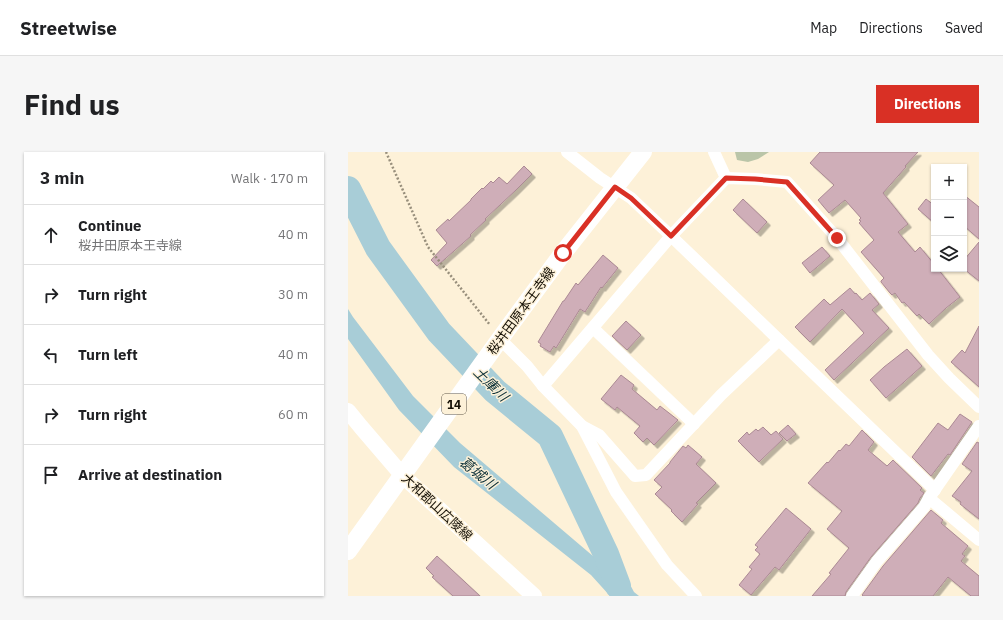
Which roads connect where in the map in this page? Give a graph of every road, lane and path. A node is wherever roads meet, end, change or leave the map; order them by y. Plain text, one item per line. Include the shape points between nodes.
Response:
1 (386, 152) edge
2 (567, 152) edge
3 (643, 152) edge
4 (714, 152) edge
5 (726, 178) junction
6 (615, 187) junction
7 (671, 236) junction
8 (593, 328) junction
9 (779, 340) junction
10 (497, 343) junction
11 (543, 386) junction
12 (979, 407) edge
13 (348, 411) edge
14 (694, 424) junction
15 (582, 426) junction
16 (979, 426) edge
17 (403, 476) junction
18 (932, 494) junction
19 (979, 540) edge
20 (348, 551) edge
21 (534, 596) edge
22 (696, 596) edge
23 (852, 596) edge

1 - 10 path via 428,246
2 - 6 street
3 - 6 main road, 桜井田原本王寺線 / 14
4 - 5 street
5 - 7 street
5 - 12 street via 787,182 837,238 933,361
6 - 7 street via 631,198
6 - 10 main road, 桜井田原本王寺線 / 14
7 - 8 street
7 - 9 street
8 - 11 street
8 - 14 street
9 - 14 street
9 - 18 street
10 - 11 street via 527,366
10 - 17 main road, 桜井田原本王寺線 / 14
11 - 15 street
13 - 17 main road, 大和郡山広陵線
14 - 15 street via 646,475 635,476 599,435
15 - 22 street via 616,492 667,566
16 - 18 street
17 - 20 main road, 桜井田原本王寺線 / 14
17 - 21 main road, 大和郡山広陵線
18 - 19 street
18 - 23 street

